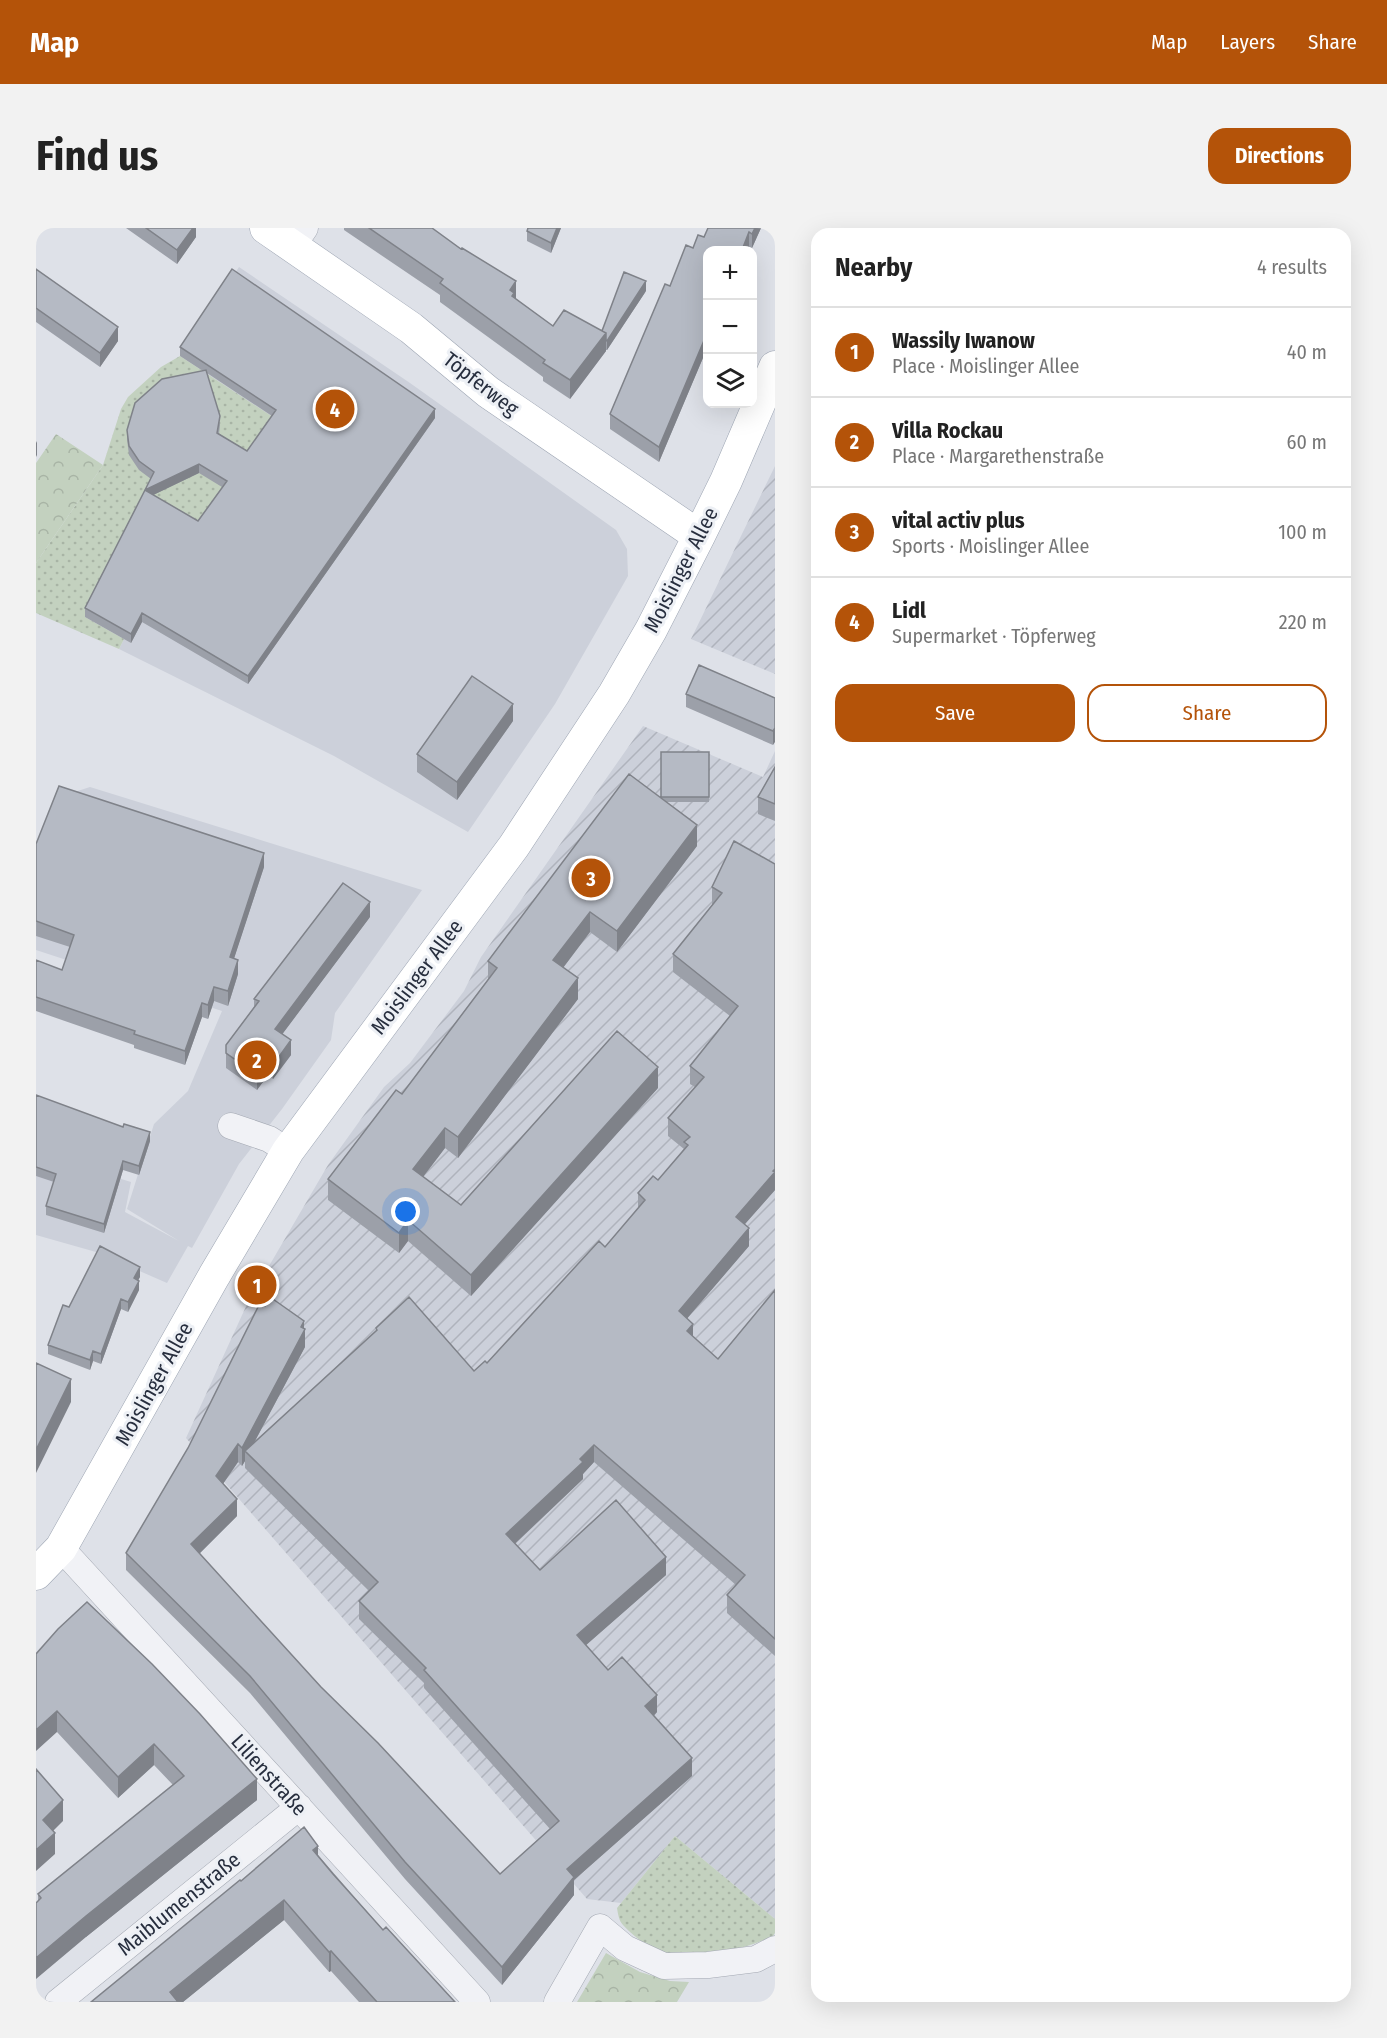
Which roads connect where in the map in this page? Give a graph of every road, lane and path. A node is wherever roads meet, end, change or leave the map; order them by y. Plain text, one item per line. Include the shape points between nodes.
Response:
1 (266, 228) edge
2 (299, 237) edge
3 (775, 367) edge
4 (699, 536) junction
5 (231, 1126) dead end
6 (288, 1151) junction
7 (61, 1548) junction
8 (36, 1574) edge
9 (299, 1807) junction
10 (775, 1949) edge
11 (58, 2002) edge
12 (477, 2002) edge
13 (557, 2002) edge

1 - 2 main road, Töpferweg
2 - 4 main road, Töpferweg via 488,392
3 - 4 main road, Moislinger Allee
4 - 6 main road, Moislinger Allee via 614,694 514,846
5 - 6 street via 269,1139
6 - 7 main road, Moislinger Allee
7 - 8 main road, Moislinger Allee
7 - 9 street, Lilienstraße
9 - 11 street, Maiblumenstraße
9 - 12 street, Lilienstraße
10 - 13 street via 756,1959 664,1966 626,1948 600,1927

